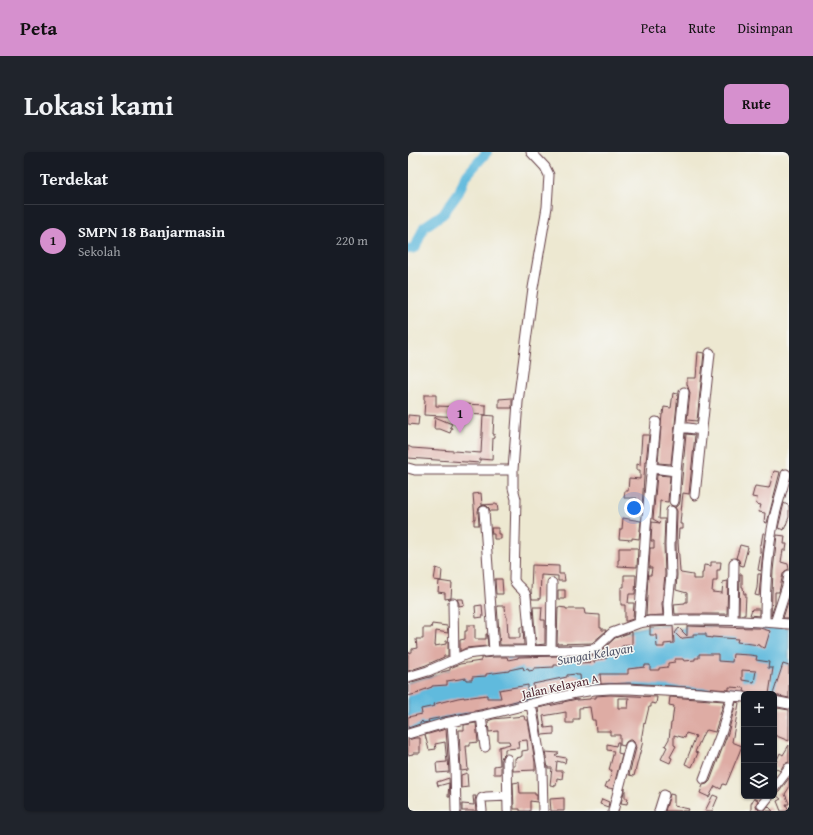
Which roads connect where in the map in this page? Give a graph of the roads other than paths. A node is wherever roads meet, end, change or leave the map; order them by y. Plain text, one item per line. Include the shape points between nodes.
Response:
1 (531, 152) edge
2 (710, 353) dead end
3 (684, 392) dead end
4 (656, 422) dead end
5 (681, 426) junction
6 (702, 430) junction
7 (408, 468) edge
8 (652, 468) junction
9 (513, 470) junction
10 (676, 472) junction
11 (786, 474) dead end
12 (695, 495) dead end
13 (674, 501) dead end
14 (484, 511) dead end
15 (671, 511) dead end
16 (734, 563) dead end
17 (789, 576) edge
18 (552, 583) dead end
19 (453, 603) dead end
20 (669, 620) junction
21 (733, 620) junction
22 (765, 622) junction
23 (639, 623) junction
24 (775, 623) junction
25 (789, 624) edge
26 (551, 650) junction
27 (494, 651) junction
28 (531, 651) junction
29 (454, 660) junction
30 (408, 676) edge
31 (732, 696) junction
32 (741, 697) edge
33 (777, 702) edge
34 (531, 704) junction
35 (789, 704) edge
36 (481, 716) junction
37 (452, 722) junction
38 (408, 734) edge
39 (630, 746) dead end
40 (485, 748) dead end
41 (507, 759) dead end
42 (789, 768) edge
43 (704, 779) dead end
44 (777, 784) edge
45 (664, 795) dead end
46 (508, 796) junction
47 (767, 799) edge
48 (762, 806) dead end
49 (456, 811) edge
50 (482, 811) edge
51 (508, 811) edge
52 (543, 811) edge
53 (613, 811) edge
54 (659, 811) edge

1 - 9 street via 549,175 548,194 518,402
2 - 6 street
3 - 5 street
4 - 8 street
5 - 6 street
5 - 10 street
6 - 12 street
7 - 9 street
8 - 10 street
8 - 23 street
9 - 28 street via 516,500 514,580 526,593
10 - 13 street
11 - 22 street via 771,536
14 - 27 street
15 - 20 street
16 - 21 street
17 - 24 street
18 - 26 street
19 - 29 street
20 - 21 street
20 - 23 street
21 - 22 street
22 - 24 street
23 - 26 street via 612,632 593,649
24 - 25 street
26 - 28 street
27 - 28 street
27 - 29 street via 470,653
29 - 30 street
31 - 32 street, Jalan Kelayan A
31 - 34 street, Jalan Kelayan A via 610,689 576,693
31 - 43 street
33 - 35 street
34 - 36 street, Jalan Kelayan A
34 - 52 street via 542,769
36 - 37 street, Jalan Kelayan A
36 - 40 street
37 - 38 street, Jalan Kelayan A
37 - 49 street
39 - 53 street
41 - 46 street
42 - 44 street
45 - 54 street
46 - 50 street via 482,798
46 - 51 street
47 - 48 street

